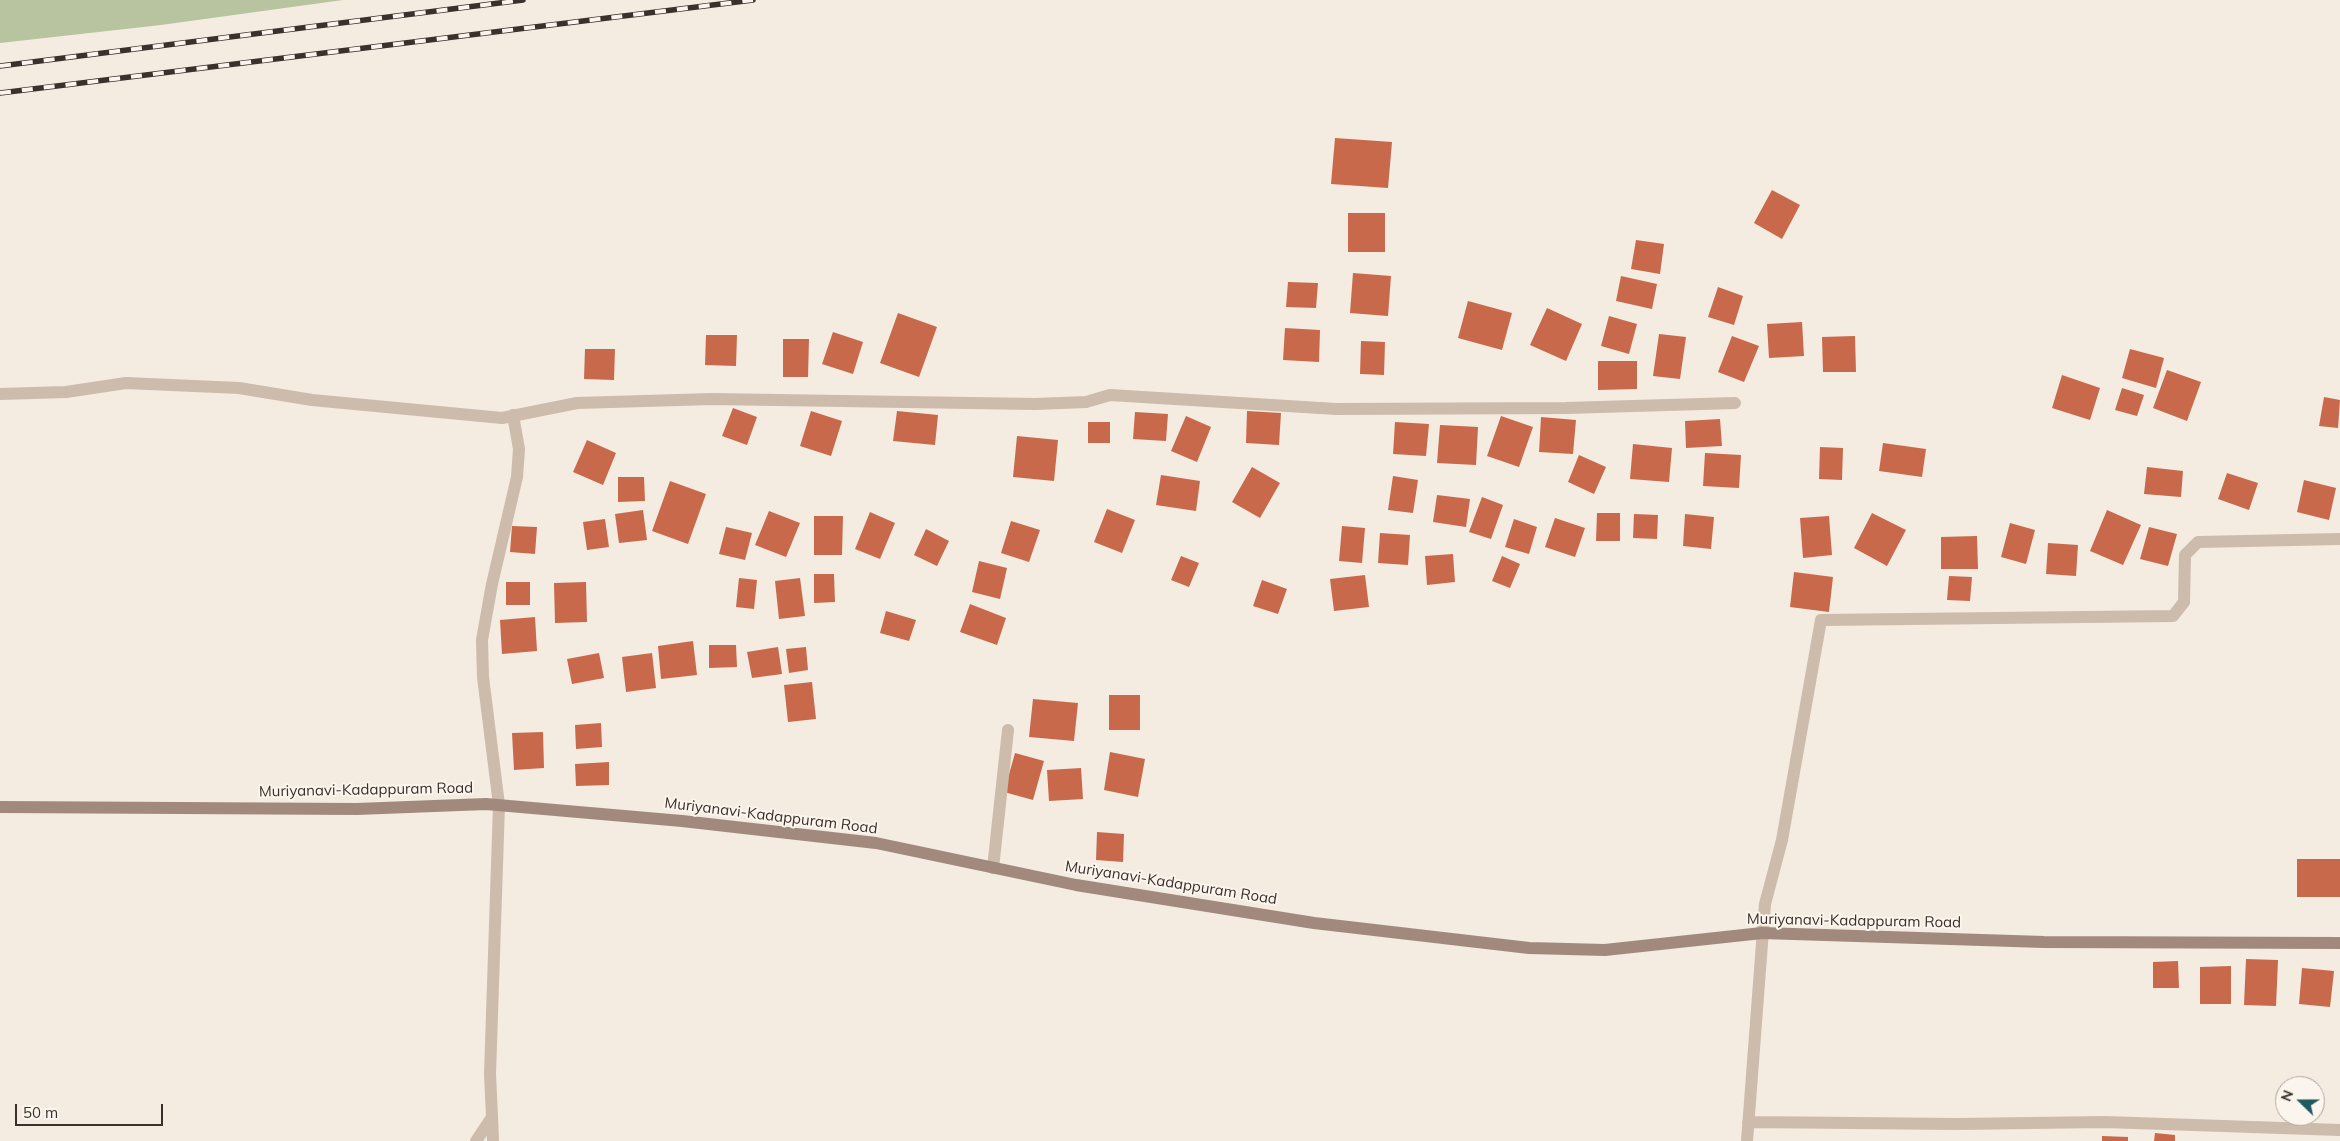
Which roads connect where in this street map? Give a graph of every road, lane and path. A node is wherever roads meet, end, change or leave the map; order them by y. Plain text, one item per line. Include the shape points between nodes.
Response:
1 (0, 394) edge
2 (1735, 403) dead end
3 (513, 415) junction
4 (2340, 539) edge
5 (1008, 730) dead end
6 (499, 805) junction
7 (0, 807) edge
8 (993, 868) junction
9 (1762, 934) junction
10 (2340, 943) edge
11 (492, 1117) junction
12 (1748, 1122) junction
13 (2340, 1130) edge
14 (476, 1141) edge
15 (493, 1141) edge
16 (1747, 1141) edge

1 - 3 street via 66,392 126,384 239,388 312,400 502,418
2 - 3 street via 1336,409 1110,395 1086,402 1035,404 712,398 577,403
3 - 6 street via 519,449 517,477 482,640 483,677
4 - 9 street via 2198,542 2186,555 2184,602 2173,616 1821,620 1782,840 1765,904
5 - 8 street
6 - 7 main road, Muriyanavi-Kadappuram Road via 357,809
6 - 8 main road, Muriyanavi-Kadappuram Road via 876,843
6 - 11 street via 490,1074
8 - 9 main road, Muriyanavi-Kadappuram Road via 1076,885 1314,923 1529,948 1605,950
9 - 10 main road, Muriyanavi-Kadappuram Road via 2044,942
9 - 12 street
11 - 14 street
11 - 15 street
12 - 13 street via 2105,1122
12 - 16 street

